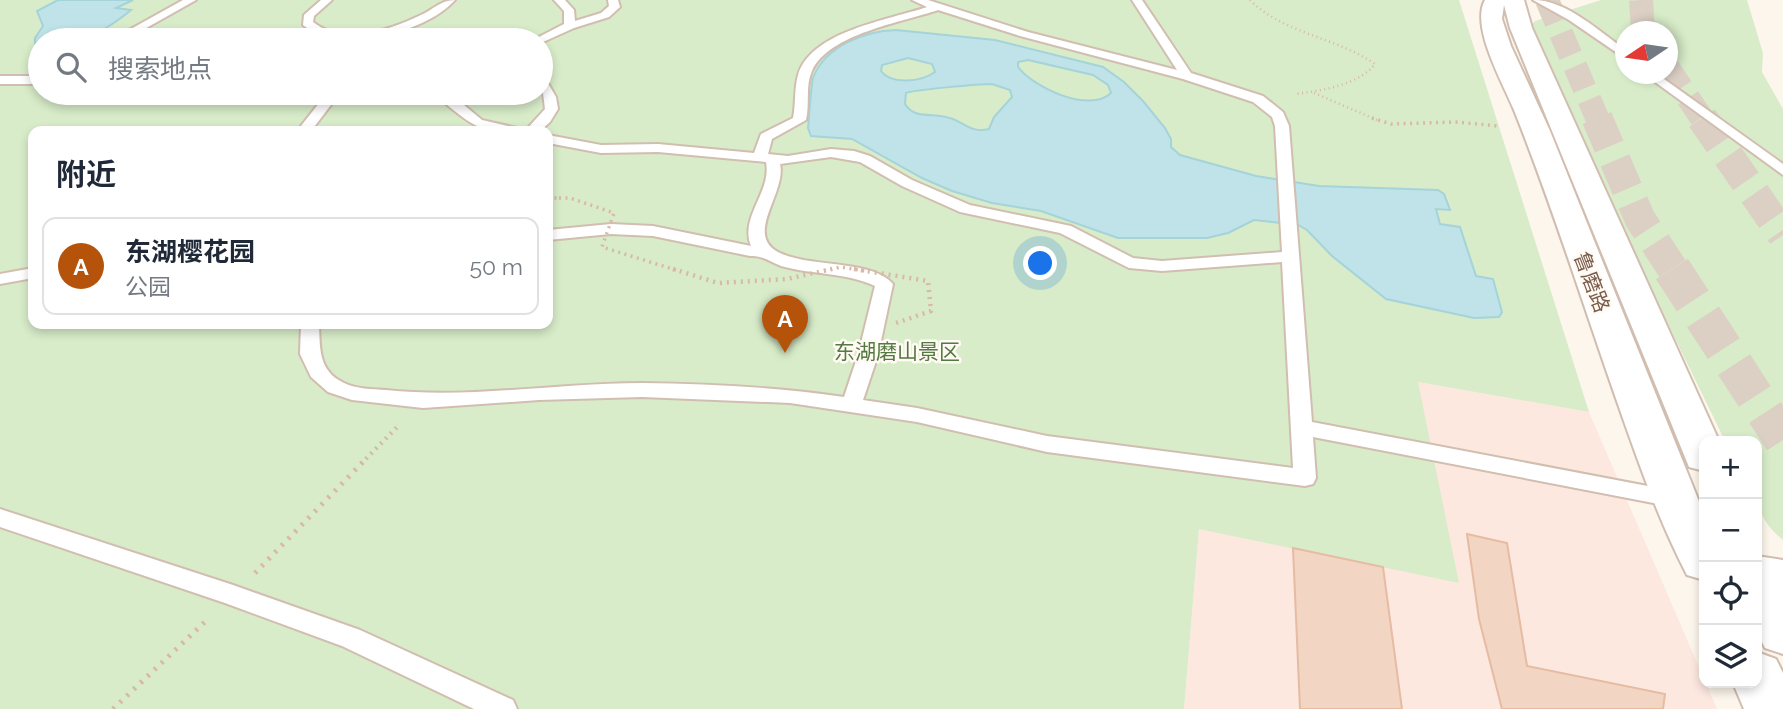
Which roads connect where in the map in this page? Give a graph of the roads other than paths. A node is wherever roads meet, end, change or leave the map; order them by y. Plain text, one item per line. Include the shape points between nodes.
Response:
1 (191, 0) edge
2 (327, 0) edge
3 (450, 0) edge
4 (559, 0) edge
5 (613, 0) edge
6 (917, 0) edge
7 (951, 0) edge
8 (1137, 0) edge
9 (1496, 0) edge
10 (1513, 0) edge
11 (1538, 0) edge
12 (937, 7) junction
13 (570, 22) junction
14 (139, 28) edge
15 (313, 28) edge
16 (389, 28) edge
17 (553, 32) edge
18 (1615, 48) edge
19 (1187, 76) junction
20 (0, 80) edge
21 (28, 80) edge
22 (1664, 84) edge
23 (325, 105) edge
24 (456, 105) edge
25 (550, 105) edge
26 (308, 126) edge
27 (490, 126) edge
28 (538, 126) edge
29 (553, 140) edge
30 (1282, 154) joint
31 (766, 159) junction
32 (1783, 171) edge
33 (553, 235) edge
34 (763, 250) junction
35 (1290, 256) junction
36 (28, 274) edge
37 (0, 278) edge
38 (310, 329) edge
39 (852, 404) junction
40 (1301, 427) junction
41 (1699, 444) edge
42 (1674, 499) junction
43 (0, 518) edge
44 (1699, 549) edge
45 (1762, 567) edge
46 (1783, 570) edge
47 (1762, 588) edge
48 (1783, 632) edge
49 (1762, 687) edge
50 (503, 709) edge
51 (1772, 709) edge

1 - 14 lane
2 - 15 lane via 309,15 307,23
3 - 16 lane via 421,18
4 - 13 lane via 568,6
5 - 13 lane via 615,7 609,13
6 - 12 lane
7 - 12 lane
8 - 19 lane
9 - 42 street, 鲁磨路 via 1491,19 1499,46 1536,131
10 - 41 street
11 - 18 lane
12 - 19 lane
12 - 31 lane via 856,33 818,54 804,73 799,120 766,137
13 - 17 lane
19 - 30 lane via 1263,101 1281,120
20 - 21 lane
22 - 32 lane
23 - 26 lane
24 - 27 lane via 477,123
25 - 28 lane via 551,116
29 - 31 lane via 601,149 658,148
30 - 35 lane
31 - 34 lane via 775,178 757,218 756,238
31 - 35 lane via 840,153 858,156 966,209 1065,229 1107,253 1144,265
33 - 34 lane via 653,231
34 - 39 lane via 780,260 884,284
35 - 40 lane
36 - 37 lane
38 - 39 lane via 310,354 318,373 352,393 423,401 539,393 706,391
39 - 40 lane via 1047,444 1305,478
40 - 42 lane
42 - 44 street, 鲁磨路
43 - 50 lane via 351,638
45 - 46 lane
47 - 48 street
49 - 51 street

